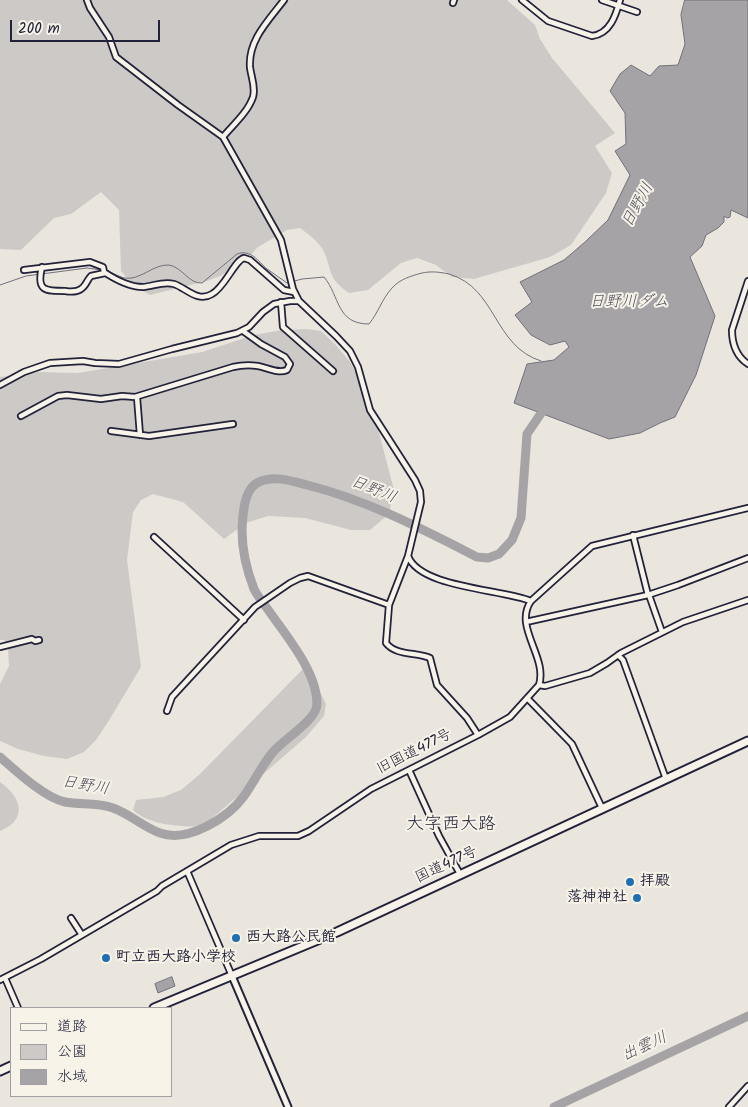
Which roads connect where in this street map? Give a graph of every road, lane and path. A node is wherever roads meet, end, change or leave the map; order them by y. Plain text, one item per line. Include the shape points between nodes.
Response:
1 (87, 0) edge
2 (284, 0) edge
3 (522, 0) edge
4 (602, 0) edge
5 (619, 3) edge
6 (637, 12) dead end
7 (223, 137) junction
8 (41, 269) junction
9 (24, 270) dead end
10 (105, 273) junction
11 (748, 281) edge
12 (294, 290) junction
13 (299, 301) junction
14 (281, 302) junction
15 (243, 331) junction
16 (748, 364) edge
17 (333, 371) dead end
18 (0, 385) edge
19 (137, 397) junction
20 (21, 416) dead end
21 (233, 424) dead end
22 (111, 431) dead end
23 (140, 436) junction
24 (748, 508) edge
25 (633, 535) junction
26 (154, 537) dead end
27 (408, 556) junction
28 (748, 558) edge
29 (648, 595) junction
30 (748, 600) edge
31 (531, 601) junction
32 (389, 605) junction
33 (244, 620) junction
34 (526, 622) junction
35 (662, 632) junction
36 (40, 640) dead end
37 (0, 647) edge
38 (618, 655) junction
39 (539, 686) junction
40 (527, 698) junction
41 (167, 711) dead end
42 (478, 735) junction
43 (748, 741) edge
44 (409, 770) junction
45 (666, 779) junction
46 (602, 808) junction
47 (187, 871) junction
48 (460, 874) junction
49 (71, 918) dead end
50 (82, 935) junction
51 (232, 976) junction
52 (2, 979) edge
53 (17, 1007) edge
54 (156, 1007) edge
55 (748, 1086) edge
56 (288, 1107) edge
57 (729, 1107) edge

1 - 7 street via 109,36 116,57
2 - 7 street via 259,32 253,47 250,65 254,93 250,105
3 - 5 street via 548,21 592,36 613,22
4 - 5 street
5 - 6 street
7 - 12 street via 281,240
8 - 9 street
8 - 10 street via 90,262 103,267
8 - 10 street via 41,286 47,291 73,292 81,289 91,276
10 - 12 street via 128,284 169,283 196,296 206,297 218,290 239,260 244,258 284,290
11 - 16 street via 732,337 737,352
12 - 13 street
13 - 14 street
13 - 27 street via 353,356 370,410 420,491
14 - 15 street via 263,312
14 - 17 street via 283,327
15 - 18 street via 119,364 50,363
15 - 19 street via 287,359 290,364 287,370 279,372 243,365
19 - 20 street via 58,396
19 - 23 street
21 - 23 street
22 - 23 street
24 - 25 street
25 - 29 street
25 - 31 street via 592,546
26 - 33 street
27 - 31 street via 418,568 451,584
27 - 32 street
28 - 29 street
29 - 34 street
29 - 35 street
30 - 35 street
31 - 34 street
32 - 33 street via 308,576 282,588 255,607
32 - 42 street via 387,645 430,658 437,685 468,718
33 - 41 street via 172,697
34 - 39 street via 539,664
35 - 38 street
36 - 37 street
38 - 39 street via 590,672
38 - 45 street
39 - 40 street, 旧国道477号
40 - 42 street, 旧国道477号 via 510,717
40 - 46 street via 572,744
42 - 44 street, 旧国道477号
43 - 45 highway, 国道477号
44 - 47 street, 旧国道477号 via 371,789 298,836 271,835 244,840
44 - 48 street
45 - 46 highway, 国道477号
46 - 48 highway, 国道477号
47 - 50 street, 旧国道477号
47 - 51 street
48 - 51 highway, 国道477号 via 337,932
49 - 50 street
50 - 52 street, 旧国道477号
51 - 54 highway, 国道477号
51 - 56 street
52 - 53 street, 旧国道477号
55 - 57 street

